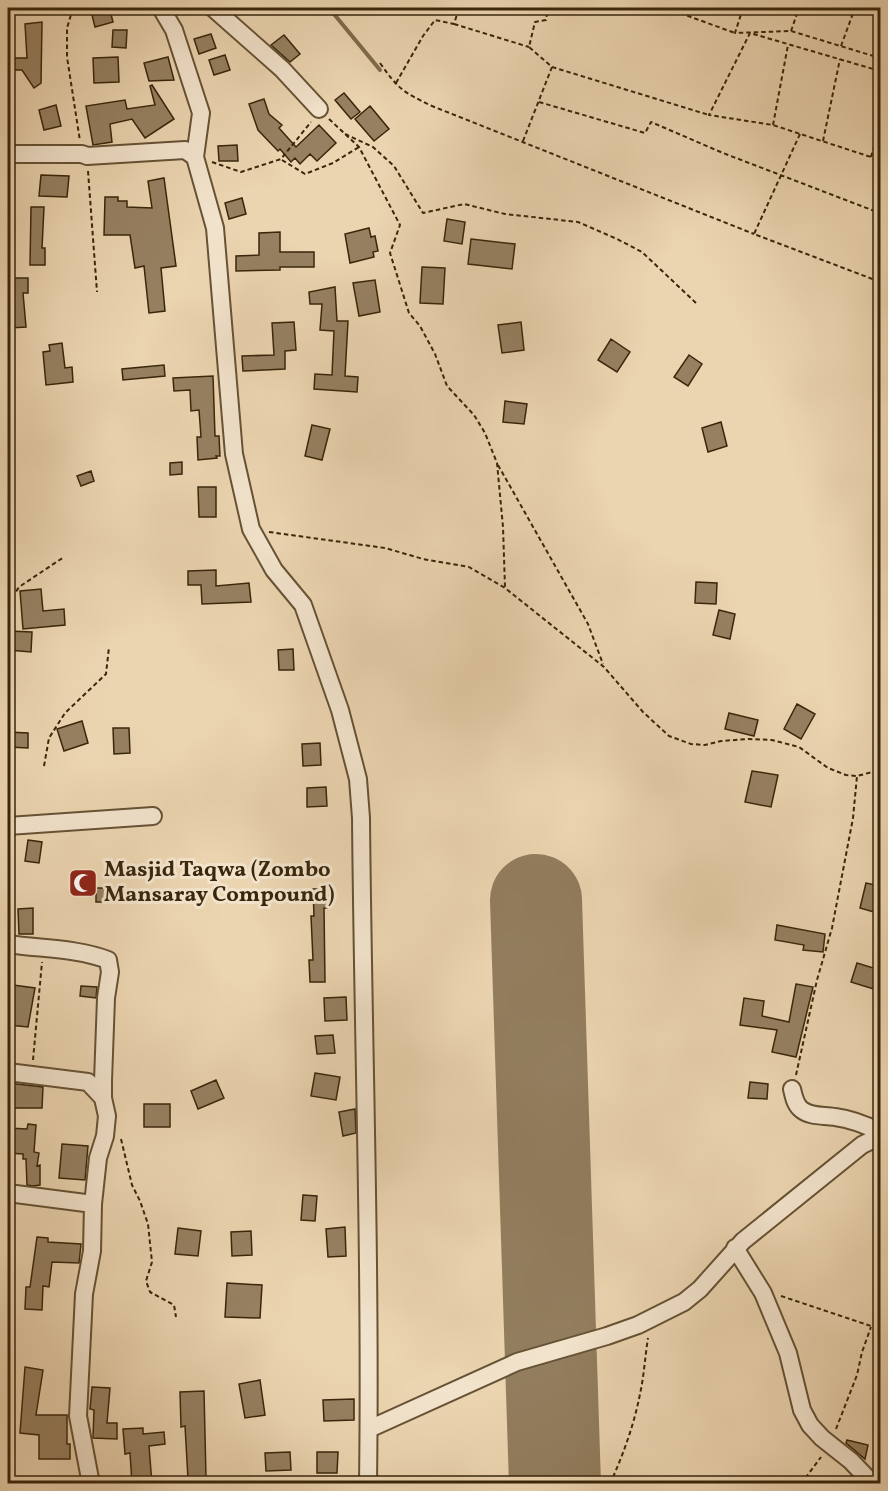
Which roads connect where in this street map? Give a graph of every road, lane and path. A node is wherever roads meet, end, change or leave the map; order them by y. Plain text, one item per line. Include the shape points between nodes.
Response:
1 (73, 8) edge
2 (161, 8) edge
3 (213, 8) edge
4 (459, 8) edge
5 (548, 8) edge
6 (666, 8) edge
7 (743, 8) edge
8 (799, 8) edge
9 (855, 8) edge
10 (675, 9) edge
11 (454, 24) junction
12 (791, 31) junction
13 (735, 33) junction
14 (750, 33) junction
15 (789, 44) junction
16 (529, 46) junction
17 (841, 46) junction
18 (880, 58) edge
19 (840, 59) junction
20 (380, 63) dead end
21 (552, 67) junction
22 (880, 70) edge
23 (395, 84) junction
24 (539, 102) junction
25 (319, 109) junction
26 (709, 115) junction
27 (773, 125) junction
28 (880, 126) edge
29 (342, 133) junction
30 (800, 134) junction
31 (823, 141) junction
32 (523, 142) junction
33 (358, 147) junction
34 (8, 154) edge
35 (85, 155) junction
36 (195, 157) junction
37 (871, 157) junction
38 (281, 159) junction
39 (880, 160) edge
40 (781, 174) junction
41 (880, 204) edge
42 (754, 234) junction
43 (875, 280) dead end
44 (97, 292) dead end
45 (696, 303) dead end
46 (496, 464) junction
47 (251, 529) junction
48 (64, 557) dead end
49 (505, 588) junction
50 (8, 604) edge
51 (109, 647) dead end
52 (604, 667) junction
53 (44, 766) dead end
54 (880, 771) edge
55 (857, 776) junction
56 (153, 816) dead end
57 (8, 826) edge
58 (8, 944) edge
59 (43, 950) junction
60 (8, 1072) edge
61 (32, 1074) junction
62 (792, 1089) joint
63 (103, 1098) junction
64 (107, 1116) junction
65 (880, 1134) edge
66 (8, 1193) edge
67 (93, 1204) junction
68 (735, 1248) junction
69 (763, 1293) junction
70 (660, 1315) junction
71 (176, 1317) dead end
72 (871, 1327) junction
73 (880, 1329) edge
74 (369, 1430) junction
75 (830, 1445) junction
76 (91, 1484) edge
77 (368, 1484) edge
78 (610, 1484) edge
79 (801, 1484) edge
80 (873, 1484) edge

1 - 35 path via 67,28 68,57
2 - 36 street via 174,30 201,114
3 - 25 street via 282,69
4 - 11 path
5 - 16 path via 546,20 535,22
6 - 10 path
7 - 13 path
8 - 12 path
9 - 17 path
10 - 13 path
11 - 16 path
11 - 23 path via 435,20
12 - 14 path
12 - 17 path
13 - 14 path
14 - 15 path
14 - 26 path
15 - 19 path
15 - 27 path
16 - 21 path
17 - 18 path
19 - 22 path
19 - 31 path
20 - 23 path
21 - 24 path
21 - 26 path
23 - 32 path via 432,106
24 - 32 path
24 - 40 path via 645,133 651,122
25 - 29 path
25 - 38 path
26 - 27 path
27 - 30 path
28 - 37 path
29 - 33 path
29 - 45 path via 373,147 394,166 423,213 464,204 505,214 578,222 642,252
30 - 31 path
30 - 40 path
31 - 37 path
32 - 42 path
33 - 38 path via 333,163 304,174
33 - 46 path via 400,225 390,253 409,314 435,354 447,386 485,433
34 - 35 street
35 - 36 street via 185,150
35 - 44 path
36 - 38 path via 241,172
36 - 47 street via 215,228 234,454
37 - 39 path
40 - 41 path via 877,212
40 - 42 path
42 - 43 path
46 - 49 path via 504,527
46 - 52 path via 588,624
47 - 49 path via 385,548 469,567
47 - 74 street via 274,570 303,605 340,710 358,779
48 - 50 path via 19,587
49 - 52 path
51 - 53 path via 106,674 65,713 49,738
52 - 55 path via 669,736 705,745 772,740 799,747 828,768
54 - 55 path
55 - 62 path via 832,928
56 - 57 street
58 - 59 street
59 - 61 path
59 - 63 street via 90,953 108,960
60 - 61 street
61 - 63 street via 88,1082
62 - 65 street via 801,1109 810,1114 859,1122
63 - 64 street
64 - 67 street
64 - 71 path via 122,1142 132,1185 148,1224 152,1262 146,1281 150,1292 174,1305
65 - 68 street
66 - 67 street
67 - 76 street via 78,1416
68 - 69 street
68 - 70 street via 693,1295
69 - 72 path via 789,1298
69 - 75 street via 791,1362 802,1410 810,1425
70 - 74 street via 590,1342 517,1362
70 - 78 path via 650,1330 633,1422
72 - 73 path
72 - 75 path
74 - 77 street
75 - 79 path
75 - 80 street

